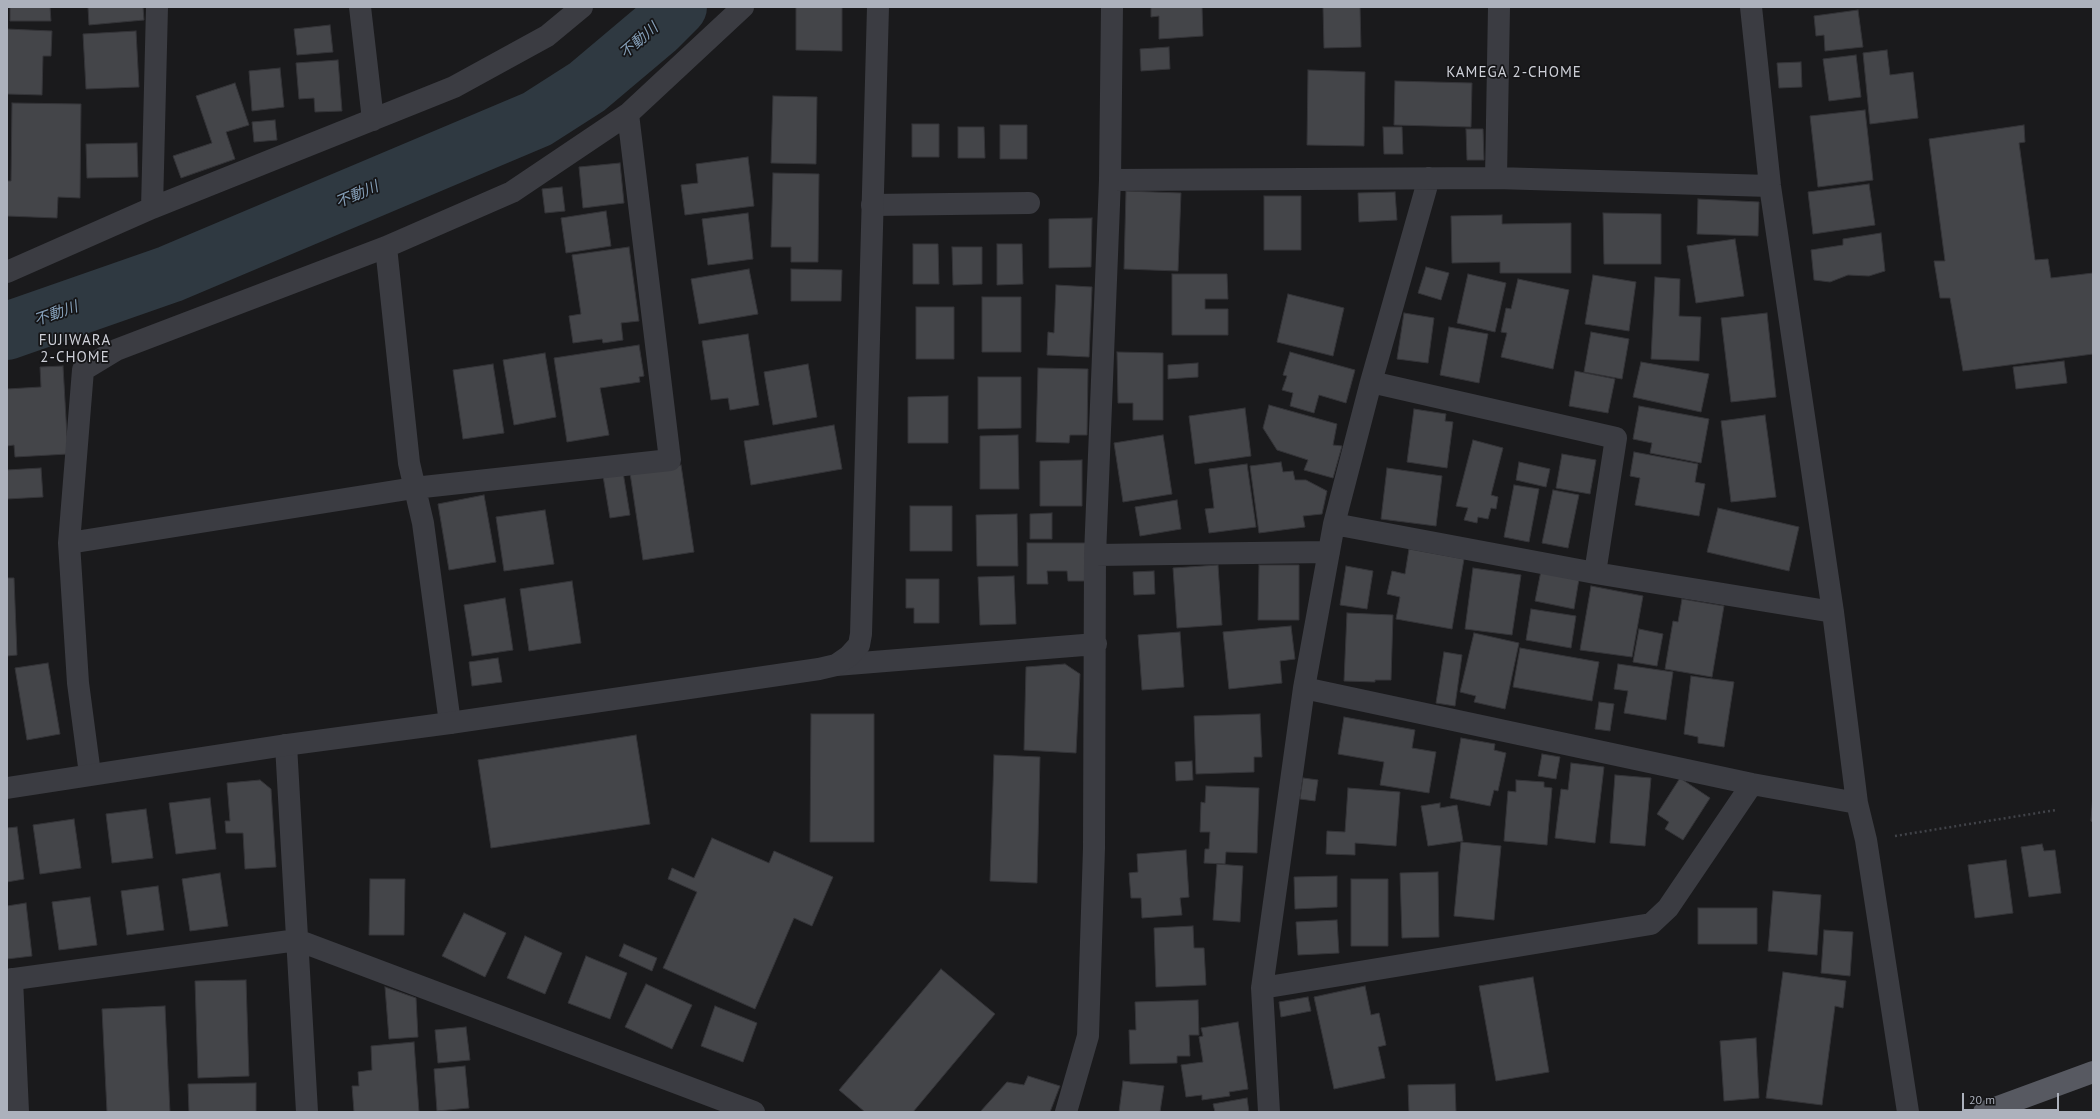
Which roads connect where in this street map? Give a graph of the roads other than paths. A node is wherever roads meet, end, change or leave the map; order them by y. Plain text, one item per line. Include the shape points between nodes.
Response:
1 (157, 7) edge
2 (360, 7) edge
3 (582, 7) edge
4 (743, 7) edge
5 (878, 7) edge
6 (1112, 7) edge
7 (1499, 7) edge
8 (1751, 7) edge
9 (628, 114) junction
10 (373, 120) junction
11 (1429, 178) junction
12 (1496, 178) junction
13 (1110, 180) junction
14 (1770, 186) junction
15 (1029, 203) dead end
16 (872, 205) junction
17 (152, 208) junction
18 (386, 247) junction
19 (7, 272) edge
20 (1371, 382) junction
21 (414, 488) junction
22 (1334, 524) junction
23 (69, 543) junction
24 (1329, 552) junction
25 (1095, 555) junction
26 (1595, 573) junction
27 (1832, 612) junction
28 (1096, 644) junction
29 (836, 666) junction
30 (1304, 688) junction
31 (450, 723) junction
32 (286, 745) junction
33 (90, 774) junction
34 (1752, 784) junction
35 (7, 788) edge
36 (1857, 803) junction
37 (297, 940) junction
38 (9, 979) edge
39 (1262, 988) junction
40 (2093, 1072) edge
41 (18, 1112) edge
42 (307, 1112) edge
43 (754, 1112) edge
44 (1066, 1112) edge
45 (1269, 1112) edge
46 (1908, 1112) edge
47 (1984, 1112) edge

1 - 17 street
2 - 10 street
3 - 10 street via 547,36 454,87
4 - 9 street
5 - 16 street
6 - 13 street
7 - 12 street
8 - 14 street
9 - 18 street via 512,192
9 - 21 street via 670,460
10 - 17 street
11 - 12 street
11 - 13 street
11 - 20 street
12 - 14 street
13 - 25 street
14 - 27 street
15 - 16 street
16 - 29 street via 862,634 855,650
17 - 19 street
18 - 21 street
18 - 23 street via 116,350 83,370
20 - 22 street
20 - 26 street via 1616,438
21 - 23 street
21 - 31 street via 423,523
22 - 24 street
22 - 26 street
23 - 33 street via 78,683
24 - 25 street
24 - 30 street
25 - 28 street
26 - 27 street
27 - 36 street
28 - 29 street
28 - 44 street via 1094,848 1088,1036
29 - 31 street
30 - 34 street
30 - 39 street
31 - 32 street
32 - 33 street
32 - 37 street
33 - 35 street
34 - 36 street
34 - 39 street via 1668,908 1651,924
36 - 46 street via 1866,840
37 - 38 street
37 - 42 street
37 - 43 street
38 - 41 street
39 - 45 street
40 - 47 main road

